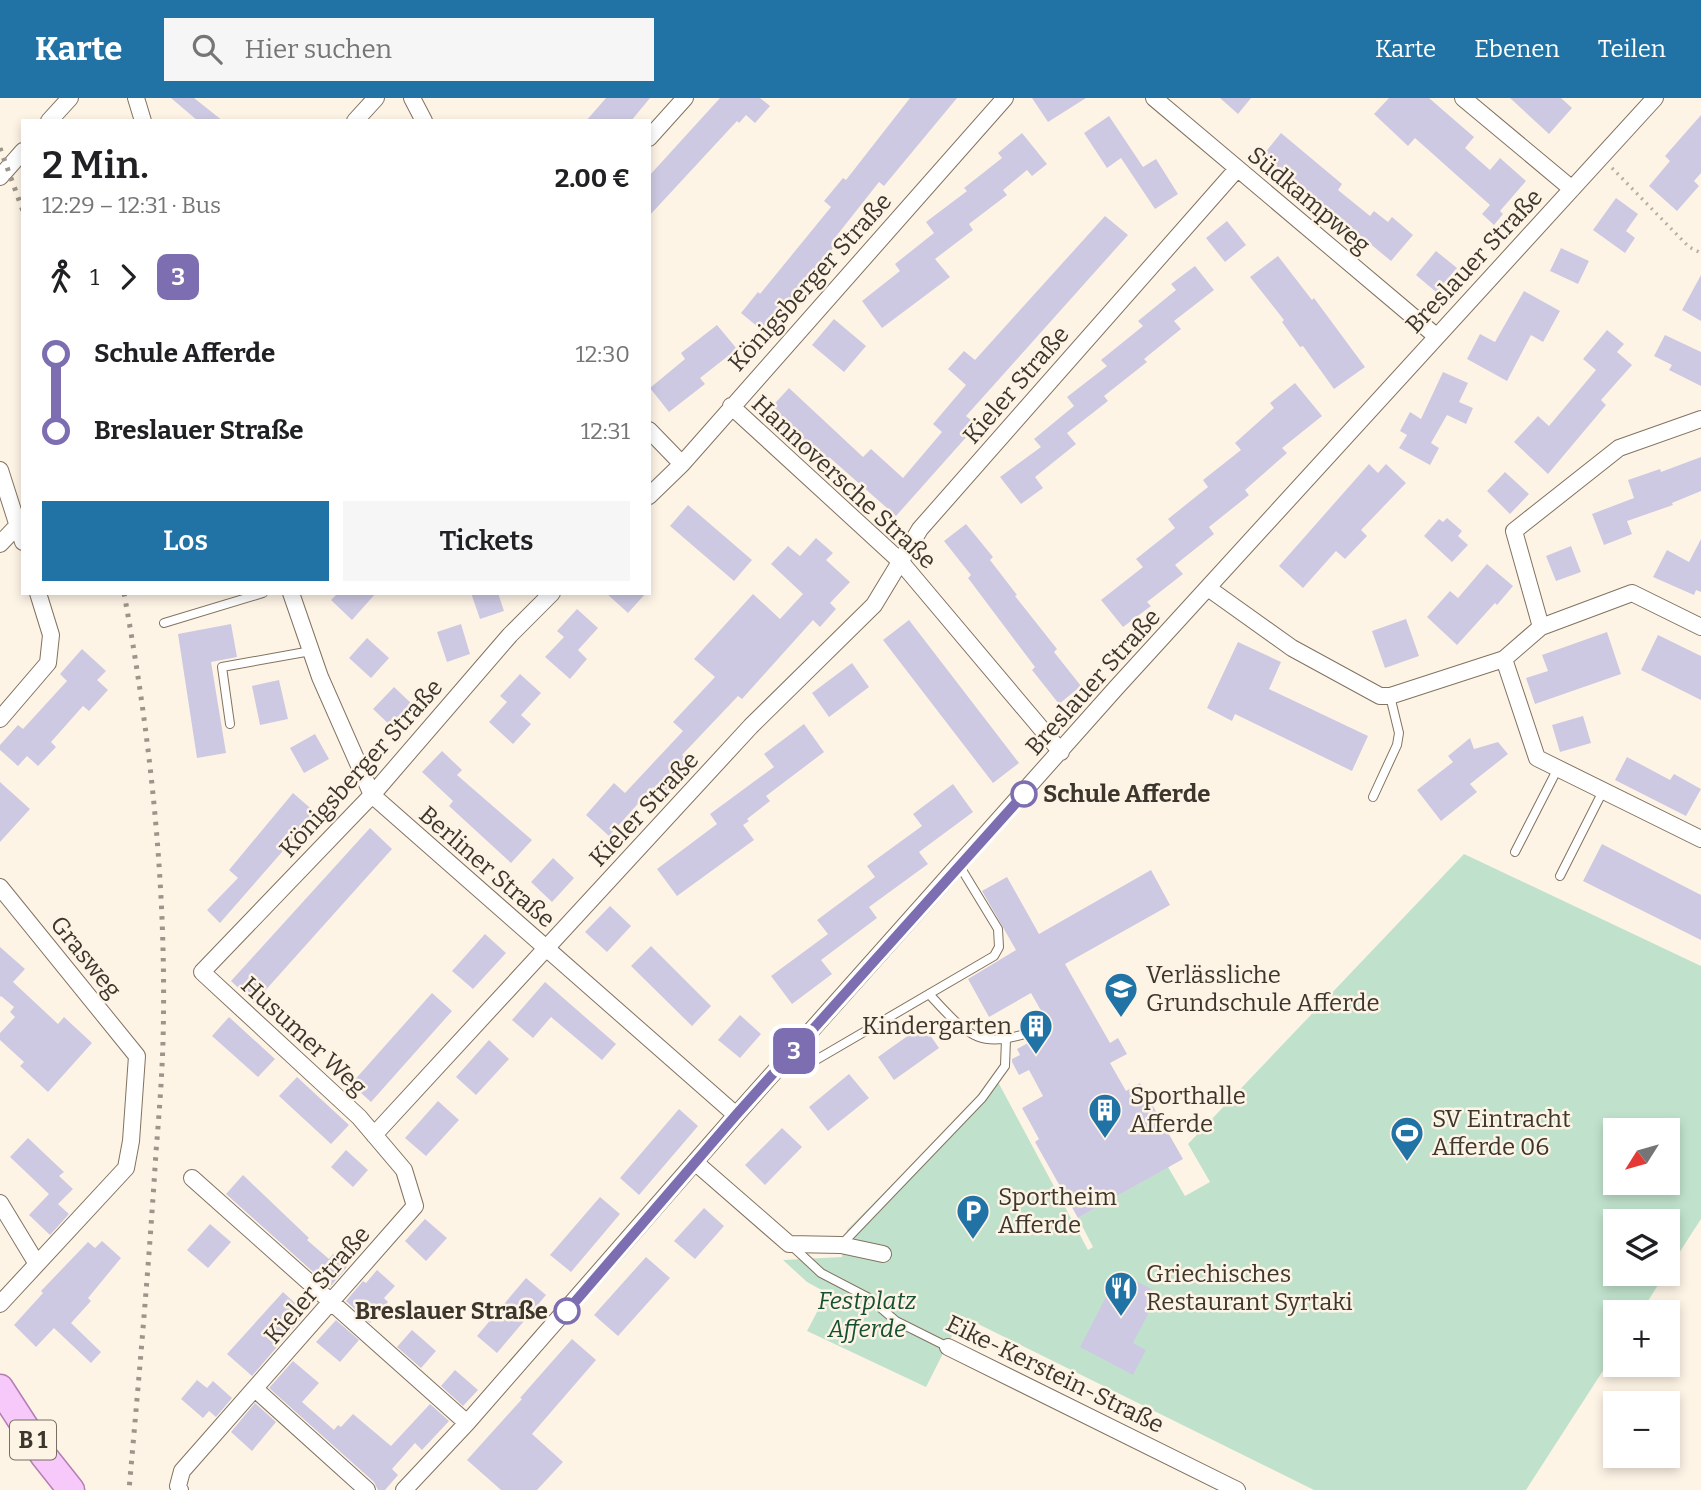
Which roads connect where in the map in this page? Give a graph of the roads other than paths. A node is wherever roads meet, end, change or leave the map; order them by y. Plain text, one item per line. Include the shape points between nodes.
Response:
1 (69, 98) edge
2 (136, 98) edge
3 (376, 98) edge
4 (411, 98) edge
5 (685, 98) edge
6 (1005, 98) edge
7 (1154, 98) edge
8 (1463, 98) edge
9 (1655, 98) edge
10 (52, 119) edge
11 (142, 119) edge
12 (357, 119) edge
13 (423, 119) edge
14 (651, 136) edge
15 (21, 153) edge
16 (1237, 169) junction
17 (0, 177) edge
18 (1572, 189) junction
19 (1436, 336) junction
20 (731, 406) junction
21 (1701, 419) edge
22 (651, 432) edge
23 (682, 464) junction
24 (0, 470) edge
25 (651, 494) edge
26 (18, 525) junction
27 (21, 535) edge
28 (0, 544) edge
29 (900, 561) junction
30 (1208, 588) junction
31 (39, 595) edge
32 (255, 595) edge
33 (292, 595) edge
34 (550, 595) edge
35 (164, 623) dead end
36 (1541, 627) junction
37 (1701, 627) edge
38 (311, 651) junction
39 (1504, 659) junction
40 (1390, 696) junction
41 (0, 719) edge
42 (230, 724) dead end
43 (1061, 752) junction
44 (1558, 768) junction
45 (1603, 790) junction
46 (372, 795) junction
47 (1373, 797) dead end
48 (1701, 839) edge
49 (1515, 852) dead end
50 (959, 865) junction
51 (1560, 876) dead end
52 (0, 887) edge
53 (546, 949) junction
54 (202, 972) joint
55 (929, 994) junction
56 (1037, 1030) dead end
57 (1006, 1039) junction
58 (778, 1069) junction
59 (736, 1115) junction
60 (374, 1135) junction
61 (696, 1163) junction
62 (192, 1178) dead end
63 (0, 1203) edge
64 (789, 1244) junction
65 (841, 1245) junction
66 (883, 1254) dead end
67 (37, 1264) junction
68 (332, 1303) junction
69 (0, 1304) edge
70 (948, 1347) joint
71 (0, 1388) edge
72 (255, 1390) junction
73 (467, 1423) junction
74 (179, 1488) edge
75 (71, 1490) edge
76 (367, 1490) edge
77 (404, 1490) edge
78 (1237, 1490) edge

1 - 10 street
2 - 11 street
3 - 12 street
4 - 13 street
5 - 14 street
6 - 20 street, Königsberger Straße
7 - 16 street, Südkampweg
8 - 18 street
9 - 18 street, Breslauer Straße
15 - 17 street
16 - 19 street, Südkampweg
16 - 29 street, Kieler Straße via 920,529
18 - 19 street, Breslauer Straße
19 - 30 street, Breslauer Straße
20 - 23 street, Königsberger Straße
20 - 29 street, Hannoversche Straße
21 - 36 street via 1619,448 1514,531
22 - 23 street
23 - 25 street, Königsberger Straße
24 - 26 street
26 - 27 street
26 - 28 street
29 - 43 street, Hannoversche Straße
29 - 53 street, Kieler Straße via 874,606 751,726
30 - 40 street via 1292,648 1380,696
30 - 43 street, Breslauer Straße
31 - 41 street via 51,635 48,663
32 - 35 lane
33 - 38 street, Berliner Straße
34 - 46 street, Königsberger Straße
36 - 37 street via 1632,593
36 - 39 street
38 - 42 lane via 222,667
38 - 46 street, Berliner Straße
39 - 40 street
39 - 44 street via 1538,758
40 - 47 lane via 1399,733 1397,745
43 - 50 street, Breslauer Straße
44 - 45 street
44 - 49 lane
45 - 48 street
45 - 51 lane
46 - 53 street, Berliner Straße
46 - 54 street, Königsberger Straße
50 - 55 lane via 998,929 999,947 994,956
50 - 58 street, Breslauer Straße
52 - 67 street, Grasweg via 137,1056 126,1168
53 - 59 street, Berliner Straße
53 - 60 street, Kieler Straße
54 - 60 street, Husumer Weg
55 - 57 lane via 975,1038
55 - 58 lane via 816,1060
56 - 57 lane
57 - 65 lane via 1005,1066 982,1098
58 - 59 street, Breslauer Straße
59 - 61 street, Breslauer Straße
60 - 68 street, Kieler Straße via 404,1170 415,1206
61 - 64 street
61 - 73 street, Breslauer Straße
62 - 68 street
63 - 67 street
64 - 65 street
64 - 70 lane, Eike-Kerstein-Straße via 821,1273 869,1298 896,1321
65 - 66 street
67 - 69 street
68 - 72 street, Kieler Straße
68 - 73 street
70 - 78 street, Eike-Kerstein-Straße
71 - 75 main road, B 1
72 - 74 street, Kieler Straße via 182,1471
72 - 76 street
73 - 77 street, Breslauer Straße

